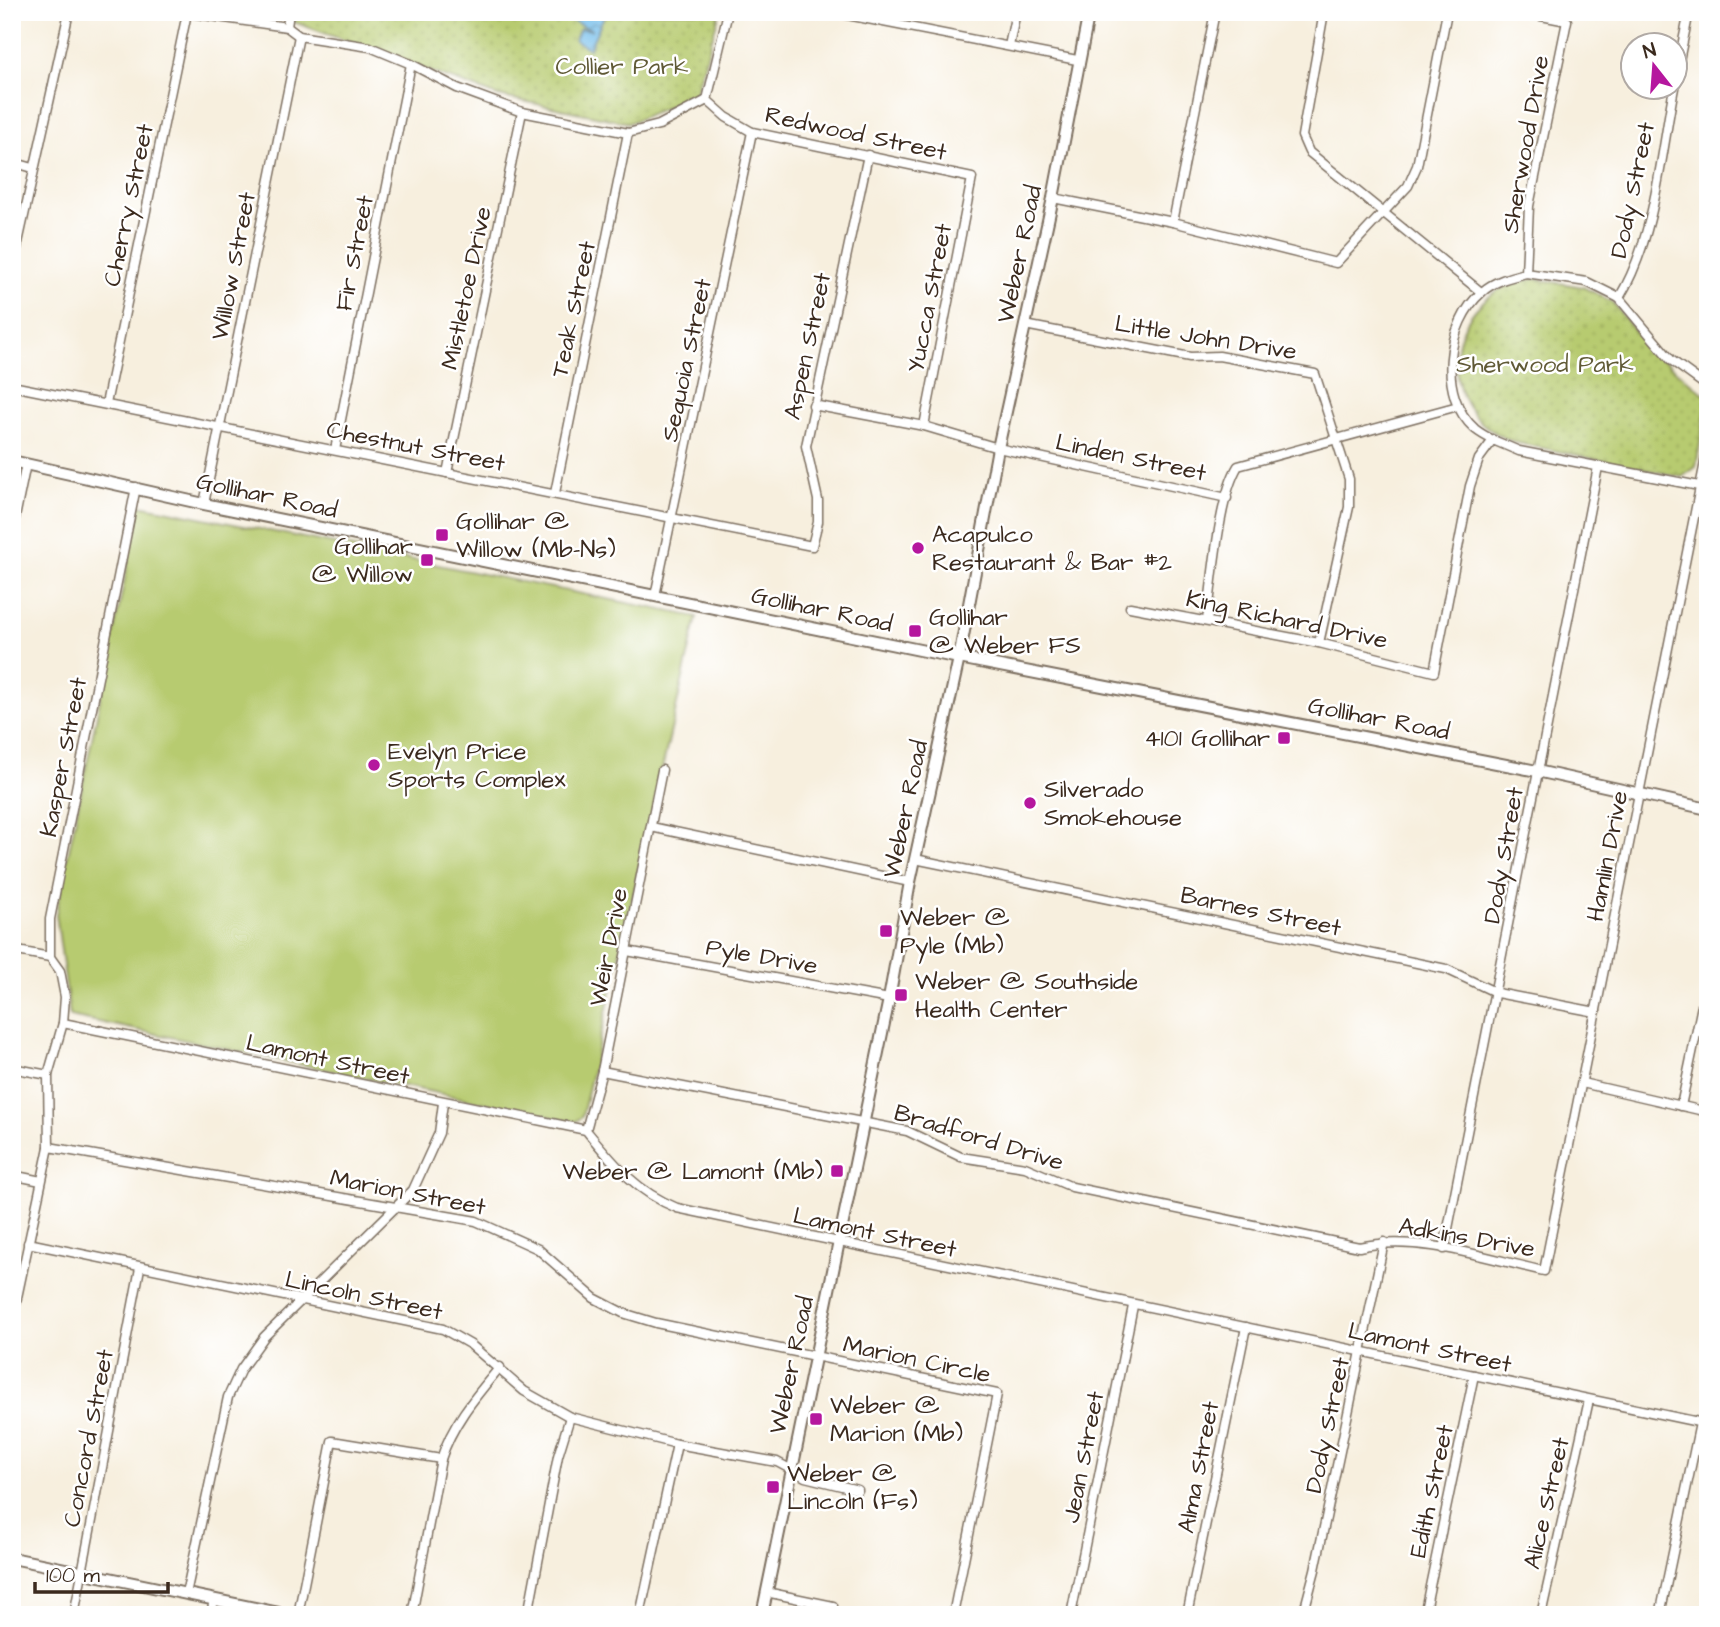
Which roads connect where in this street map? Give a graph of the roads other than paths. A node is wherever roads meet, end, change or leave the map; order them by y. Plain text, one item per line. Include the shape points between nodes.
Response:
1 (69, 12) edge
2 (289, 12) edge
3 (728, 12) edge
4 (832, 12) edge
5 (898, 12) edge
6 (1016, 12) edge
7 (1088, 12) edge
8 (1215, 12) edge
9 (1324, 12) edge
10 (1447, 12) edge
11 (1521, 12) edge
12 (1689, 12) edge
13 (185, 13) edge
14 (896, 22) junction
15 (286, 27) junction
16 (1685, 32) edge
17 (299, 36) junction
18 (1009, 46) junction
19 (1077, 60) junction
20 (411, 64) junction
21 (707, 100) junction
22 (1671, 102) edge
23 (522, 112) junction
24 (752, 132) junction
25 (628, 133) junction
26 (868, 155) junction
27 (12, 162) edge
28 (33, 168) junction
29 (972, 178) joint
30 (1053, 198) junction
31 (1382, 213) junction
32 (1173, 222) junction
33 (12, 270) edge
34 (1526, 273) junction
35 (1481, 292) junction
36 (1619, 298) junction
37 (1025, 325) junction
38 (12, 386) edge
39 (1708, 387) edge
40 (106, 404) junction
41 (813, 405) junction
42 (1458, 406) junction
43 (924, 426) junction
44 (219, 428) junction
45 (1334, 439) junction
46 (1493, 440) junction
47 (1708, 447) edge
48 (998, 448) junction
49 (335, 450) junction
50 (12, 461) edge
51 (26, 464) junction
52 (1598, 467) junction
53 (447, 473) junction
54 (1699, 486) junction
55 (136, 487) junction
56 (555, 493) junction
57 (1227, 498) junction
58 (204, 504) junction
59 (673, 518) junction
60 (12, 532) edge
61 (811, 546) joint
62 (655, 596) junction
63 (1130, 607) dead end
64 (1207, 620) junction
65 (1319, 643) junction
66 (959, 658) junction
67 (662, 770) dead end
68 (1537, 771) junction
69 (1639, 795) junction
70 (1708, 808) edge
71 (651, 827) junction
72 (915, 859) junction
73 (910, 882) junction
74 (12, 950) edge
75 (627, 951) junction
76 (50, 957) junction
77 (1708, 977) edge
78 (1497, 993) junction
79 (889, 999) junction
80 (1597, 1012) junction
81 (63, 1023) junction
82 (12, 1068) edge
83 (602, 1071) junction
84 (48, 1075) junction
85 (1582, 1083) junction
86 (443, 1103) junction
87 (1681, 1106) junction
88 (1708, 1112) edge
89 (864, 1124) junction
90 (586, 1130) junction
91 (50, 1147) junction
92 (12, 1175) edge
93 (41, 1181) junction
94 (393, 1207) junction
95 (1384, 1242) junction
96 (28, 1243) junction
97 (838, 1244) junction
98 (1444, 1249) junction
99 (140, 1268) junction
100 (1544, 1271) joint
101 (299, 1302) junction
102 (1133, 1306) junction
103 (12, 1321) edge
104 (1246, 1327) junction
105 (1362, 1353) junction
106 (815, 1357) junction
107 (500, 1367) junction
108 (1474, 1375) junction
109 (1589, 1400) junction
110 (570, 1417) junction
111 (1704, 1424) edge
112 (677, 1444) junction
113 (441, 1459) junction
114 (790, 1469) junction
115 (858, 1490) dead end
116 (12, 1558) edge
117 (83, 1572) junction
118 (766, 1592) junction
119 (186, 1594) junction
120 (214, 1599) junction
121 (833, 1606) dead end
122 (74, 1615) edge
123 (211, 1615) edge
124 (289, 1615) edge
125 (298, 1615) edge
126 (412, 1615) edge
127 (528, 1615) edge
128 (640, 1615) edge
129 (762, 1615) edge
130 (953, 1615) edge
131 (1071, 1615) edge
132 (1187, 1615) edge
133 (1303, 1615) edge
134 (1424, 1615) edge
135 (1541, 1615) edge
136 (1660, 1615) edge

1 - 28 street
2 - 15 street
3 - 21 street
4 - 14 street
5 - 14 street
6 - 18 street
7 - 19 main road, Weber Road
8 - 32 street
9 - 31 street via 1302,136 1309,152
10 - 31 street via 1417,166 1408,186
11 - 34 street, Sherwood Drive via 1567,21 1529,206
12 - 16 street, Dody Street
13 - 15 street
13 - 40 street, Cherry Street
14 - 18 street
15 - 17 street
17 - 20 street via 370,47
17 - 44 street, Willow Street
18 - 19 street
19 - 30 main road, Weber Road
20 - 23 street via 457,88
20 - 49 street, Fir Street
21 - 24 street, Redwood Street
21 - 25 street via 659,124
22 - 36 street, Dody Street via 1643,247
23 - 25 street
23 - 53 street, Mistletoe Drive
24 - 26 street, Redwood Street
24 - 59 street, Sequoia Street
25 - 56 street, Teak Street
26 - 29 street, Redwood Street
26 - 41 street, Aspen Street
27 - 28 street
28 - 33 street
29 - 43 street, Yucca Street
30 - 32 street
30 - 37 main road, Weber Road
31 - 32 street via 1336,263
31 - 35 street
34 - 35 street
34 - 36 street via 1587,282
35 - 42 street via 1466,310 1453,346 1452,386
36 - 39 street via 1671,360
37 - 45 street, Little John Drive via 1190,357 1219,356 1315,374
37 - 48 main road, Weber Road
38 - 40 street, Chestnut Street
40 - 44 street, Chestnut Street
41 - 43 street, Linden Street
41 - 61 street, Aspen Street via 806,446 818,522
42 - 45 street, Linden Street
42 - 46 street via 1474,429
43 - 48 street, Linden Street
44 - 49 street, Chestnut Street
44 - 58 street, Willow Street
45 - 57 street, Linden Street via 1238,466
45 - 65 street, Little John Drive via 1349,479 1349,507
46 - 52 street via 1519,451
46 - 65 street, King Richard Drive via 1479,459 1470,486 1434,672
47 - 54 street, Hamlin Drive
48 - 57 street, Linden Street
48 - 66 main road, Weber Road
49 - 53 street, Chestnut Street
50 - 51 main road, Gollihar Road
51 - 55 main road, Gollihar Road
51 - 60 street
52 - 54 street
52 - 68 street, Dody Street
53 - 56 street, Chestnut Street
54 - 69 street, Hamlin Drive
55 - 58 main road, Gollihar Road
55 - 76 street, Kasper Street via 50,919
56 - 59 street, Chestnut Street
57 - 64 street
58 - 62 main road, Gollihar Road
59 - 61 street, Chestnut Street
59 - 62 street, Sequoia Street
62 - 66 main road, Gollihar Road
63 - 64 street, King Richard Drive
64 - 65 street, King Richard Drive
66 - 68 main road, Gollihar Road
66 - 72 main road, Weber Road
67 - 71 street, Weir Drive
68 - 69 main road, Gollihar Road
68 - 78 street, Dody Street
69 - 70 main road, Gollihar Road
69 - 80 street, Hamlin Drive
71 - 73 street
71 - 75 street, Weir Drive
72 - 73 main road, Weber Road
72 - 78 street, Barnes Street via 1446,969
73 - 79 main road, Weber Road
74 - 76 street
75 - 79 street, Pyle Drive
75 - 83 street, Weir Drive
76 - 81 street, Kasper Street via 60,971
77 - 87 street
78 - 80 street, Barnes Street
78 - 98 street, Dody Street
79 - 89 main road, Weber Road
80 - 85 street, Hamlin Drive
81 - 84 street, Kasper Street
81 - 86 street, Lamont Street
82 - 84 street
83 - 89 street, Bradford Drive
83 - 90 street, Weir Drive
84 - 91 street, Kasper Street
85 - 87 street
85 - 100 street, Hamlin Drive
86 - 90 street, Lamont Street
86 - 94 street via 439,1133 427,1163 413,1190
87 - 88 street
89 - 95 street, Bradford Drive via 907,1131 961,1157 1025,1167 1072,1187 1359,1247
89 - 97 main road, Weber Road
90 - 97 street, Lamont Street via 614,1165 649,1197 677,1208
91 - 93 street, Kasper Street
91 - 94 street, Marion Street
92 - 93 street
93 - 96 street, Kasper Street
94 - 101 street
94 - 106 street, Marion Street via 475,1221 513,1235 538,1249 594,1298 623,1313
95 - 98 street, Adkins Drive
95 - 105 street, Dody Street
96 - 99 street, Lincoln Street
96 - 103 street, Kasper Street
97 - 102 street, Lamont Street
97 - 106 main road, Weber Road
98 - 100 street, Adkins Drive
99 - 101 street, Lincoln Street
99 - 117 street, Concord Street
101 - 107 street, Lincoln Street via 443,1329
101 - 119 street via 264,1337 228,1397
102 - 104 street, Lamont Street
102 - 131 street, Jean Street
104 - 105 street, Lamont Street
104 - 132 street, Alma Street
105 - 108 street, Lamont Street
105 - 133 street, Dody Street
106 - 114 main road, Weber Road
106 - 130 street, Marion Circle via 997,1394
107 - 110 street, Lincoln Street via 524,1391
107 - 113 street via 463,1412
108 - 109 street, Lamont Street
108 - 134 street, Edith Street
109 - 111 street, Lamont Street
109 - 135 street, Alice Street
110 - 112 street, Lincoln Street
110 - 127 street via 558,1456
111 - 136 street
112 - 114 street, Lincoln Street via 777,1462
112 - 128 street
113 - 125 street via 332,1441
113 - 126 street
114 - 115 street, Lincoln Street
114 - 118 main road, Weber Road
116 - 117 main road
117 - 119 main road
117 - 122 street, Concord Street
118 - 121 street
118 - 129 main road, Weber Road
119 - 120 main road
120 - 123 street
120 - 124 main road

